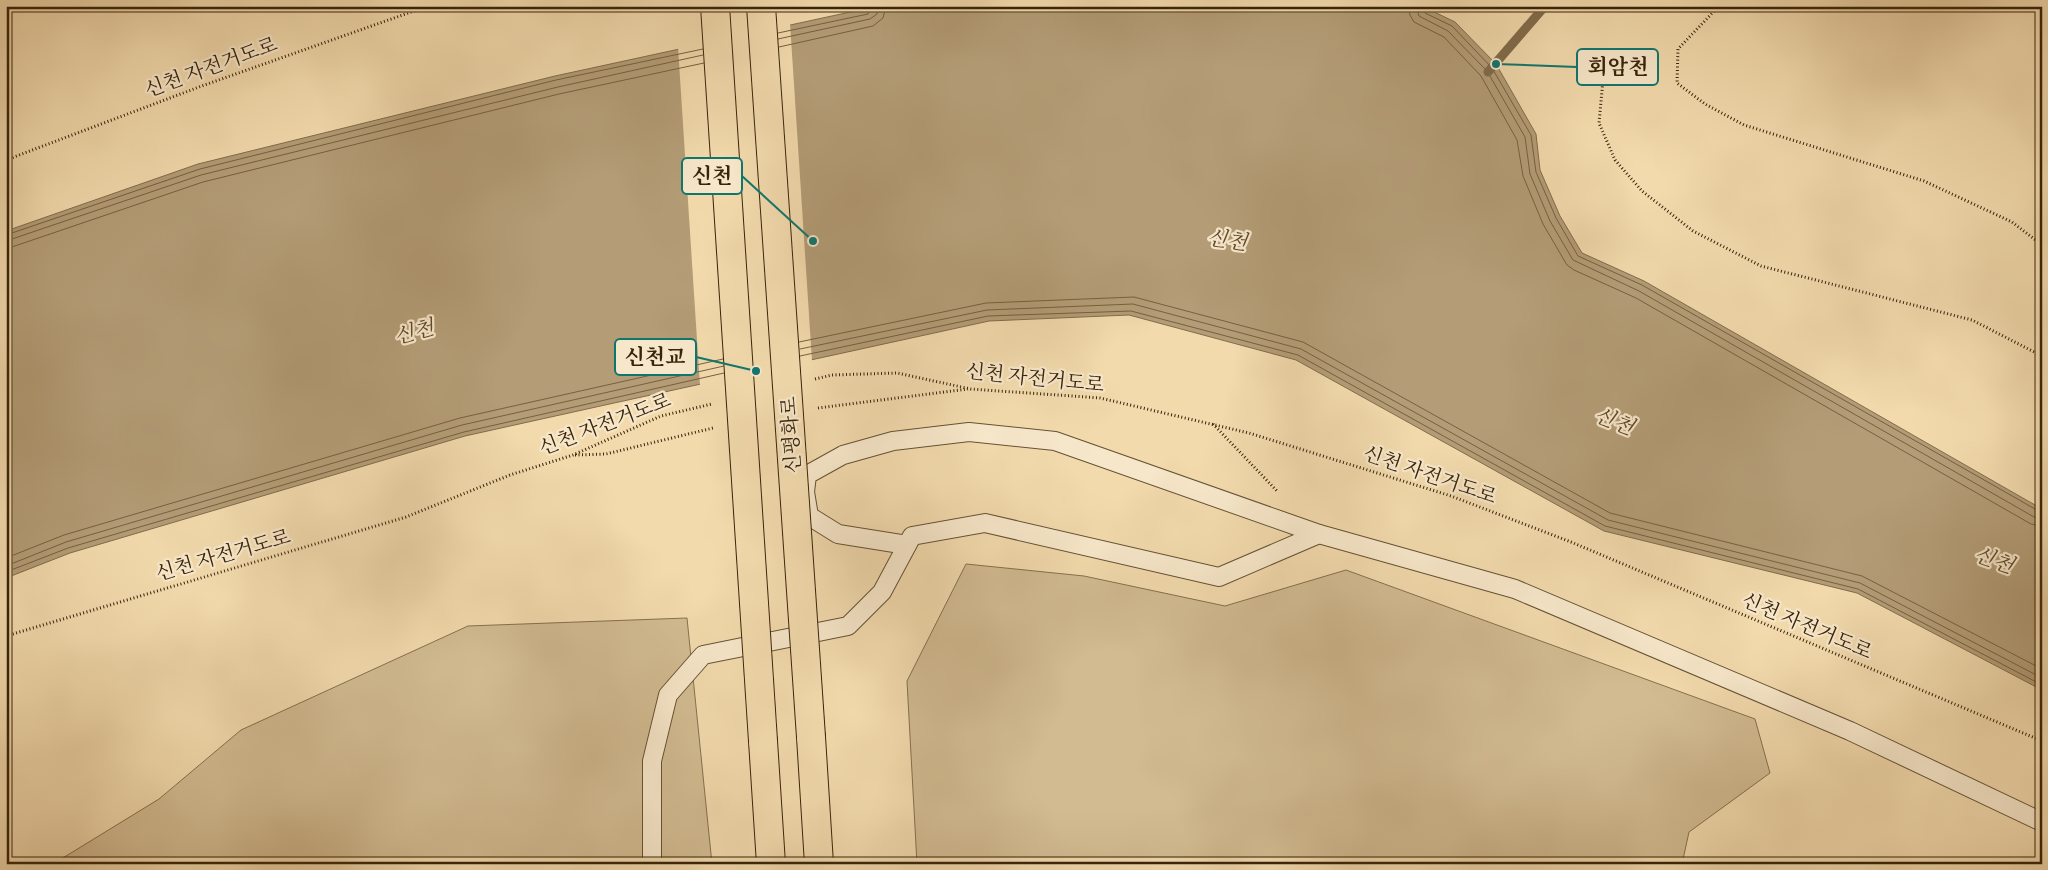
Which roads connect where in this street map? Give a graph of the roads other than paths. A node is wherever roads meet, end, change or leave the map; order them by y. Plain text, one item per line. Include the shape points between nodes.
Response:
1 (715, 6) edge
2 (761, 6) edge
3 (1319, 534) junction
4 (907, 545) junction
5 (2042, 822) edge
6 (652, 864) edge
7 (771, 864) edge
8 (819, 864) edge

1 - 7 highway, bridge
2 - 8 highway, 신평화로, bridge
3 - 4 lane via 1219,577 985,523 912,536
3 - 4 lane via 1055,441 969,432 894,441 843,455 807,475 805,492 809,516 838,534
3 - 5 lane via 1515,590 1850,731
4 - 6 lane via 882,592 848,626 703,656 668,695 652,761

